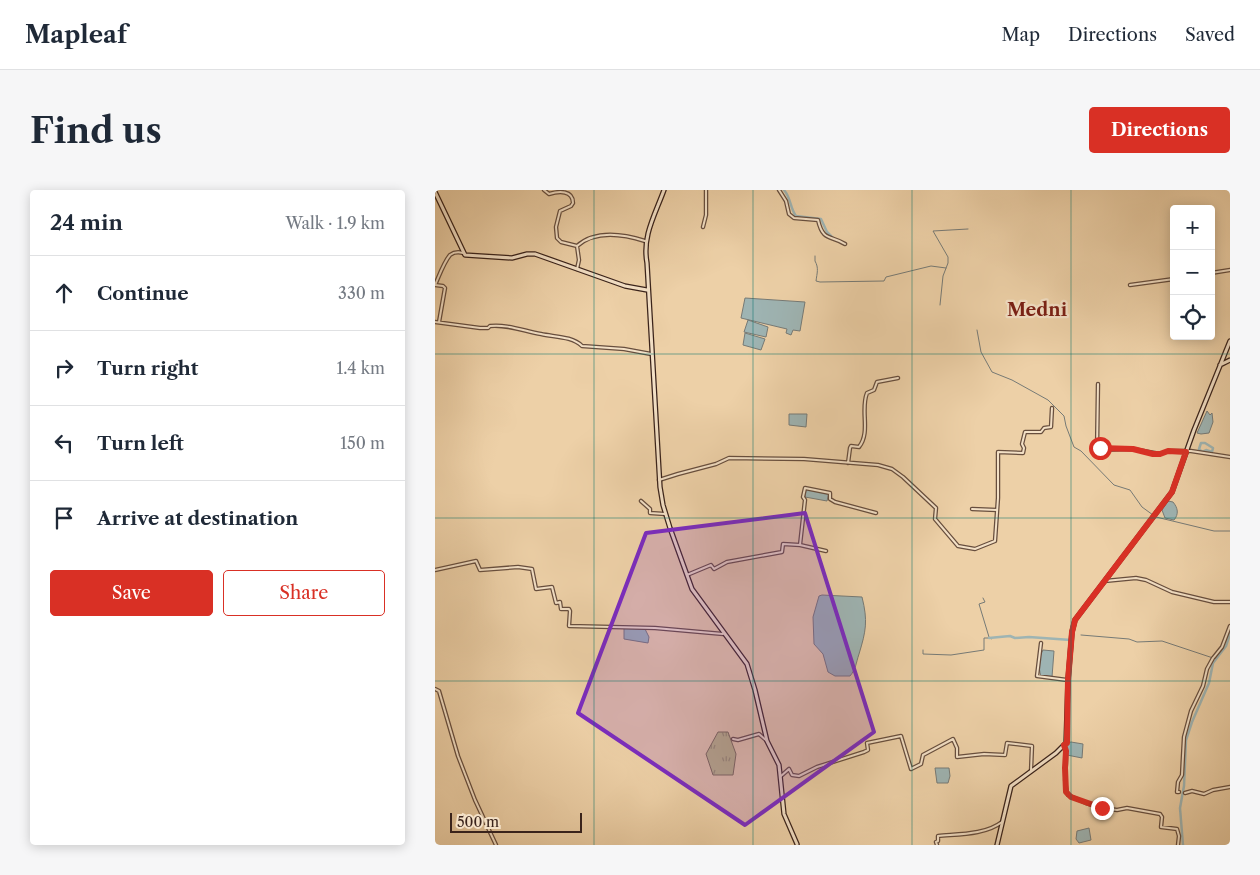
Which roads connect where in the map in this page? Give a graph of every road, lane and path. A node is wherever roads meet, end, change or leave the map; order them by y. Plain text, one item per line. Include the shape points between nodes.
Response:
1 (544, 190) edge
2 (664, 190) edge
3 (706, 190) edge
4 (779, 190) edge
5 (435, 192) edge
6 (703, 227) dead end
7 (645, 241) junction
8 (845, 244) dead end
9 (577, 246) junction
10 (464, 253) junction
11 (577, 269) junction
12 (1230, 270) edge
13 (1215, 272) edge
14 (1170, 280) edge
15 (1130, 285) dead end
16 (647, 290) junction
17 (435, 322) edge
18 (439, 322) junction
19 (1230, 341) edge
20 (651, 354) junction
21 (1230, 360) edge
22 (1220, 365) junction
23 (898, 378) dead end
24 (1098, 384) dead end
25 (1053, 408) dead end
26 (1186, 452) junction
27 (1230, 458) edge
28 (848, 463) junction
29 (659, 480) junction
30 (641, 501) dead end
31 (972, 509) dead end
32 (997, 510) junction
33 (876, 513) dead end
34 (665, 514) junction
35 (800, 545) junction
36 (826, 551) dead end
37 (435, 570) edge
38 (687, 575) junction
39 (1105, 581) junction
40 (1230, 602) edge
41 (1230, 626) edge
42 (725, 634) junction
43 (1041, 642) dead end
44 (1068, 680) junction
45 (435, 689) edge
46 (733, 739) dead end
47 (767, 741) junction
48 (1064, 745) junction
49 (1031, 771) junction
50 (780, 776) junction
51 (1230, 787) edge
52 (1179, 792) dead end
53 (1185, 793) dead end
54 (1003, 821) junction
55 (797, 844) edge
56 (496, 845) edge
57 (937, 845) edge
58 (997, 845) edge
59 (1178, 845) edge

1 - 9 street via 549,194 563,192 573,196 571,206 560,211 555,227 561,242
2 - 7 street
3 - 6 street
4 - 8 street via 789,214 794,218 818,220 824,234
5 - 10 street
7 - 9 street via 616,234 587,238
7 - 16 street
9 - 11 street
10 - 11 street via 512,258 535,254
10 - 18 street via 451,255 435,285 445,287
11 - 16 street
12 - 13 street
14 - 15 street
16 - 20 street
17 - 18 street
18 - 20 street via 480,328 509,327 572,340 582,346
19 - 22 street
20 - 29 street
21 - 22 street
22 - 26 street
23 - 28 street via 877,382 874,390 867,393 862,444 851,446
24 - 26 street via 1097,450 1133,449 1153,454
25 - 32 street via 1051,427 1041,432 1025,432 1023,453 998,452
26 - 27 street
26 - 39 street via 1172,492
28 - 29 street via 729,458
28 - 32 street via 878,465 903,477 936,508 935,519 959,546 975,549 995,541
29 - 34 street
30 - 34 street via 650,513
31 - 32 street
33 - 35 street via 835,502 830,499 830,492 805,488
34 - 38 street
35 - 36 street
35 - 38 street via 786,543 782,552 727,562 714,569 711,566
37 - 42 street via 477,561 479,570 532,569 535,589 552,587 556,603 560,602 561,609 569,609 569,626
38 - 42 street via 692,589
39 - 40 street via 1135,578 1172,592 1215,602
39 - 44 street via 1075,620
41 - 52 street via 1207,669 1191,711 1184,736
42 - 47 street via 747,664
43 - 44 street via 1037,676
44 - 48 street via 1067,743
45 - 56 street via 439,691 469,786
46 - 47 street via 738,742 759,734
47 - 50 street via 779,765
48 - 49 street
48 - 59 street via 1068,794 1102,808 1127,808 1160,814 1161,827 1179,832
49 - 50 street via 1032,746 1007,742 1005,755 957,756 953,739 923,755 921,764 911,769 901,736 867,743 868,750 864,752 799,776 792,775 789,769
49 - 54 street via 1011,786
50 - 55 street via 785,814
51 - 53 street via 1204,794
54 - 57 street via 981,831 938,836
54 - 58 street

